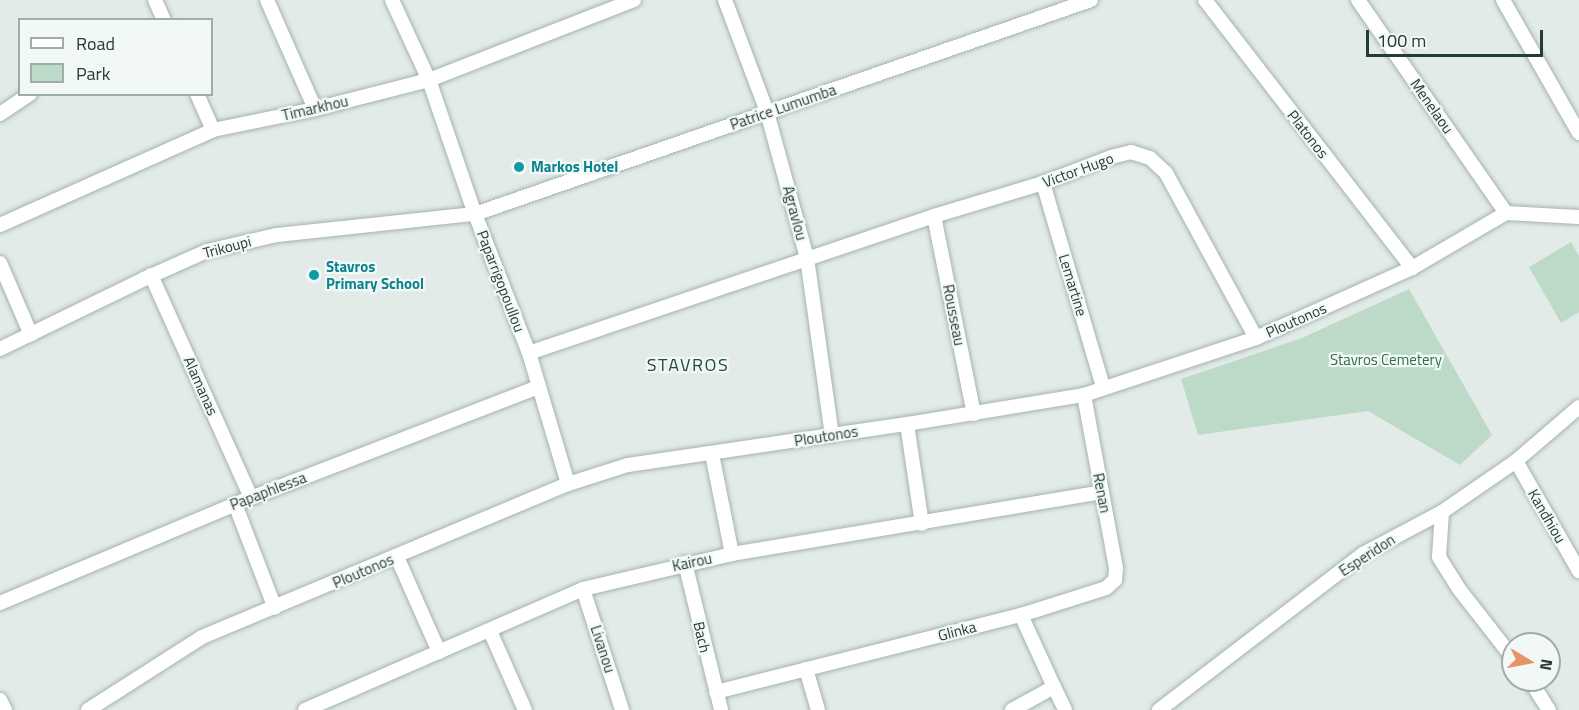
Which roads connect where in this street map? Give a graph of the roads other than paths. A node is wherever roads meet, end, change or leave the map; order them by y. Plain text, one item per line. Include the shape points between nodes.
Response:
1 (155, 0) edge
2 (267, 0) edge
3 (392, 0) edge
4 (634, 0) edge
5 (724, 0) edge
6 (1090, 0) edge
7 (1205, 0) edge
8 (1358, 0) edge
9 (1503, 0) edge
10 (614, 3) edge
11 (163, 18) edge
12 (429, 80) junction
13 (27, 96) edge
14 (198, 96) edge
15 (315, 109) junction
16 (767, 112) junction
17 (0, 114) edge
18 (213, 130) junction
19 (1579, 133) edge
20 (1043, 183) junction
21 (1506, 213) junction
22 (475, 214) junction
23 (934, 216) junction
24 (1579, 217) edge
25 (0, 225) edge
26 (807, 258) junction
27 (0, 263) edge
28 (1412, 268) junction
29 (151, 275) junction
30 (32, 335) junction
31 (1256, 338) junction
32 (0, 350) edge
33 (529, 353) junction
34 (539, 387) junction
35 (1104, 387) junction
36 (1084, 395) junction
37 (1579, 407) edge
38 (974, 414) junction
39 (907, 424) junction
40 (832, 435) junction
41 (712, 454) junction
42 (1516, 462) junction
43 (568, 484) junction
44 (1101, 492) junction
45 (250, 497) junction
46 (235, 504) junction
47 (1442, 512) junction
48 (922, 524) junction
49 (732, 554) junction
50 (397, 557) junction
51 (685, 563) junction
52 (1579, 571) edge
53 (1106, 588) joint
54 (583, 589) junction
55 (0, 603) edge
56 (275, 608) junction
57 (1021, 615) junction
58 (490, 631) junction
59 (1501, 643) edge
60 (439, 652) junction
61 (806, 669) junction
62 (1054, 687) junction
63 (716, 692) junction
64 (1538, 692) edge
65 (0, 700) edge
66 (5, 710) edge
67 (88, 710) edge
68 (305, 710) edge
69 (525, 710) edge
70 (622, 710) edge
71 (721, 710) edge
72 (818, 710) edge
73 (1012, 710) edge
74 (1065, 710) edge
75 (1159, 710) edge
76 (1549, 710) edge

1 - 11 street
2 - 15 street
3 - 12 street, Paparrigopoullou
4 - 10 street, Timarkhou
5 - 16 street, Agravlou
6 - 16 street, Patrice Lumumba
7 - 28 street, Platonos
8 - 21 street, Menelaou
9 - 19 street
10 - 12 street, Timarkhou
12 - 15 street, Timarkhou
12 - 22 street, Paparrigopoullou
13 - 17 street
14 - 18 street
15 - 18 street, Timarkhou
16 - 22 street, Patrice Lumumba
16 - 26 street, Agravlou
18 - 25 street, Timarkhou
20 - 23 street, Victor Hugo
20 - 31 street, Victor Hugo via 1131,152 1150,158 1166,173
20 - 35 street, Lemartine
21 - 24 street
21 - 28 street, Ploutonos
22 - 29 street, Trikoupi via 277,235 207,251
22 - 33 street, Paparrigopoullou
23 - 26 street, Victor Hugo
23 - 38 street, Rousseau
26 - 33 street, Victor Hugo
26 - 40 street, Agravlou
27 - 30 street
28 - 31 street, Ploutonos
29 - 30 street, Trikoupi
29 - 45 street, Alamanas
30 - 32 street, Trikoupi
31 - 35 street, Ploutonos
33 - 34 street, Paparrigopoullou
34 - 43 street, Paparrigopoullou
34 - 45 street, Papaphlessa
35 - 36 street, Ploutonos
36 - 38 street, Ploutonos
36 - 44 street, Renan
37 - 42 street, Esperidon
38 - 39 street, Ploutonos
39 - 40 street, Ploutonos
39 - 48 street
40 - 41 street, Ploutonos
41 - 43 street, Ploutonos via 628,465
41 - 49 street
42 - 47 street, Esperidon
42 - 52 street, Kandhiou
43 - 50 street, Ploutonos
44 - 48 street, Kairou
44 - 53 street, Renan via 1116,568 1115,580
45 - 46 street, Papaphlessa
46 - 55 street, Papaphlessa
46 - 56 street
47 - 59 street via 1439,557
47 - 75 street, Esperidon via 1363,554
48 - 49 street, Kairou
49 - 51 street, Kairou
50 - 56 street, Ploutonos
50 - 60 street
51 - 54 street, Kairou
51 - 63 street, Bach
53 - 57 street, Glinka
54 - 58 street, Kairou
54 - 70 street, Livanou
56 - 67 street, Ploutonos via 202,637
57 - 61 street, Glinka
57 - 62 street
58 - 60 street, Kairou
58 - 69 street
60 - 68 street, Kairou
61 - 63 street, Glinka
61 - 72 street
62 - 73 street
62 - 74 street
63 - 71 street, Bach
64 - 76 street
65 - 66 street

